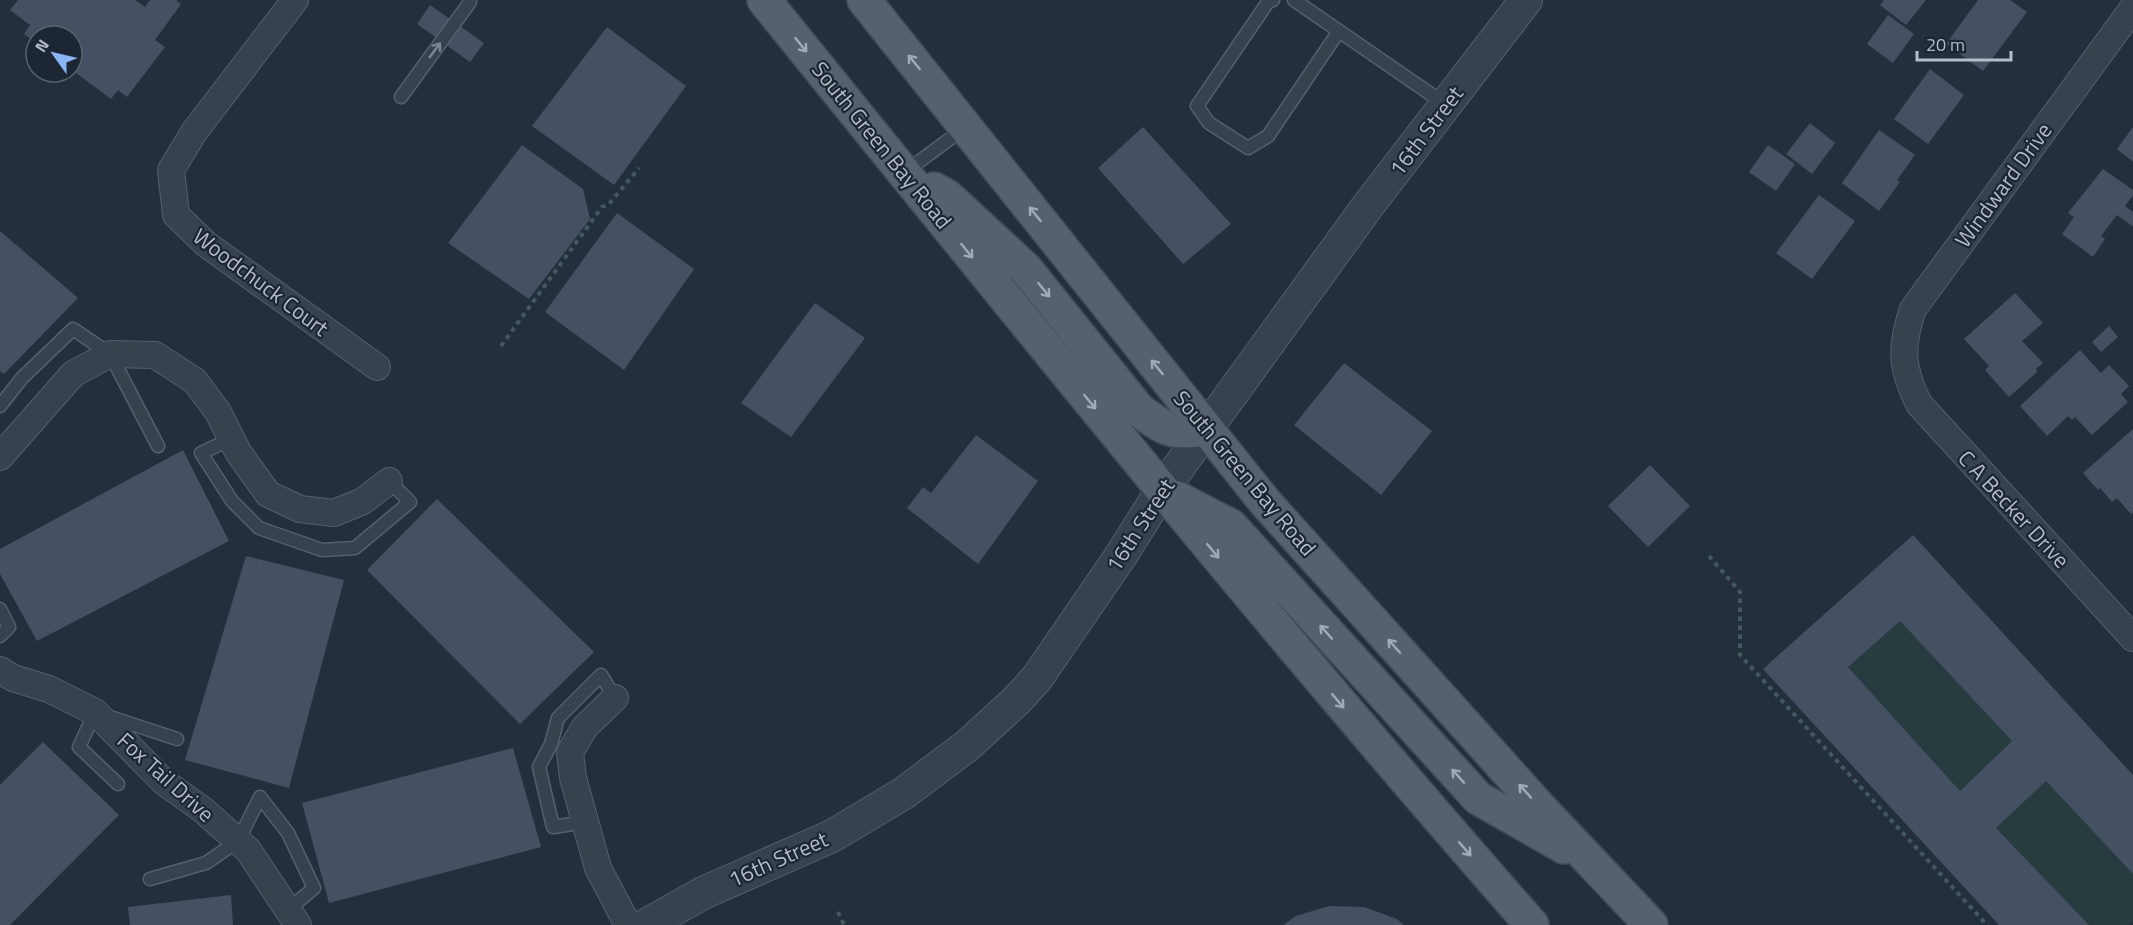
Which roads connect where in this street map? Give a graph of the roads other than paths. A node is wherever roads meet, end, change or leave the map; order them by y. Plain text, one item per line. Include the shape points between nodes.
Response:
1 (296, 0) edge
2 (764, 0) edge
3 (864, 0) edge
4 (1273, 0) edge
5 (1294, 0) edge
6 (1526, 0) edge
7 (470, 2) dead end
8 (2133, 8) edge
9 (1339, 31) junction
10 (401, 97) dead end
11 (1446, 105) junction
12 (966, 127) junction
13 (904, 172) junction
14 (110, 354) junction
15 (377, 367) dead end
16 (1906, 373) joint
17 (0, 406) edge
18 (1207, 429) junction
19 (231, 439) junction
20 (158, 446) dead end
21 (0, 457) edge
22 (389, 481) joint
23 (1162, 490) junction
24 (0, 609) edge
25 (0, 636) edge
26 (2133, 638) edge
27 (0, 670) edge
28 (615, 698) dead end
29 (95, 712) junction
30 (177, 739) dead end
31 (118, 784) dead end
32 (238, 842) junction
33 (1594, 864) junction
34 (150, 879) dead end
35 (293, 917) edge
36 (628, 925) edge
37 (646, 925) edge
38 (1532, 925) edge
39 (1652, 925) edge

1 - 15 street, Woodchuck Court via 194,132 171,170 176,215 206,244
2 -> 13 main road, South Green Bay Road
12 -> 3 main road, South Green Bay Road
4 - 9 lane via 1197,106 1209,123 1248,148 1268,136
5 - 9 lane
6 - 11 street, 16th Street
10 -> 7 lane
8 - 16 street, Windward Drive via 1913,309 1905,333
9 - 11 lane
11 - 18 street, 16th Street via 1367,207
12 - 13 lane
18 -> 12 main road, South Green Bay Road
13 -> 18 main road via 948,197 1026,269 1139,410 1159,426 1181,432
13 -> 23 main road, South Green Bay Road
14 - 17 lane via 73,329 22,378
14 - 19 street via 155,355 195,381 218,412
14 - 20 lane
14 - 21 street via 73,374
16 - 26 street, C A Becker Drive via 1919,404
18 - 23 street, 16th Street
33 -> 18 main road, South Green Bay Road via 1265,502
19 - 22 street via 268,494 300,509 334,513 363,501
19 - 22 lane via 201,453 232,501 259,528 322,550 355,549 410,502
33 -> 23 main road via 1478,798 1231,526
23 - 37 street, 16th Street via 1037,678 968,745 904,793 832,836 702,893
23 -> 38 main road, South Green Bay Road via 1397,771
24 - 25 lane via 9,627
27 - 29 street, Fox Tail Drive
28 - 36 street via 585,727 570,752 573,778 598,868
29 - 30 lane
29 - 31 lane via 79,747
29 - 32 street, Fox Tail Drive via 164,782
32 - 34 lane via 206,864
32 - 35 street, Fox Tail Drive via 248,850
32 - 35 lane via 260,797 288,833 314,888
33 - 39 main road, South Green Bay Road

